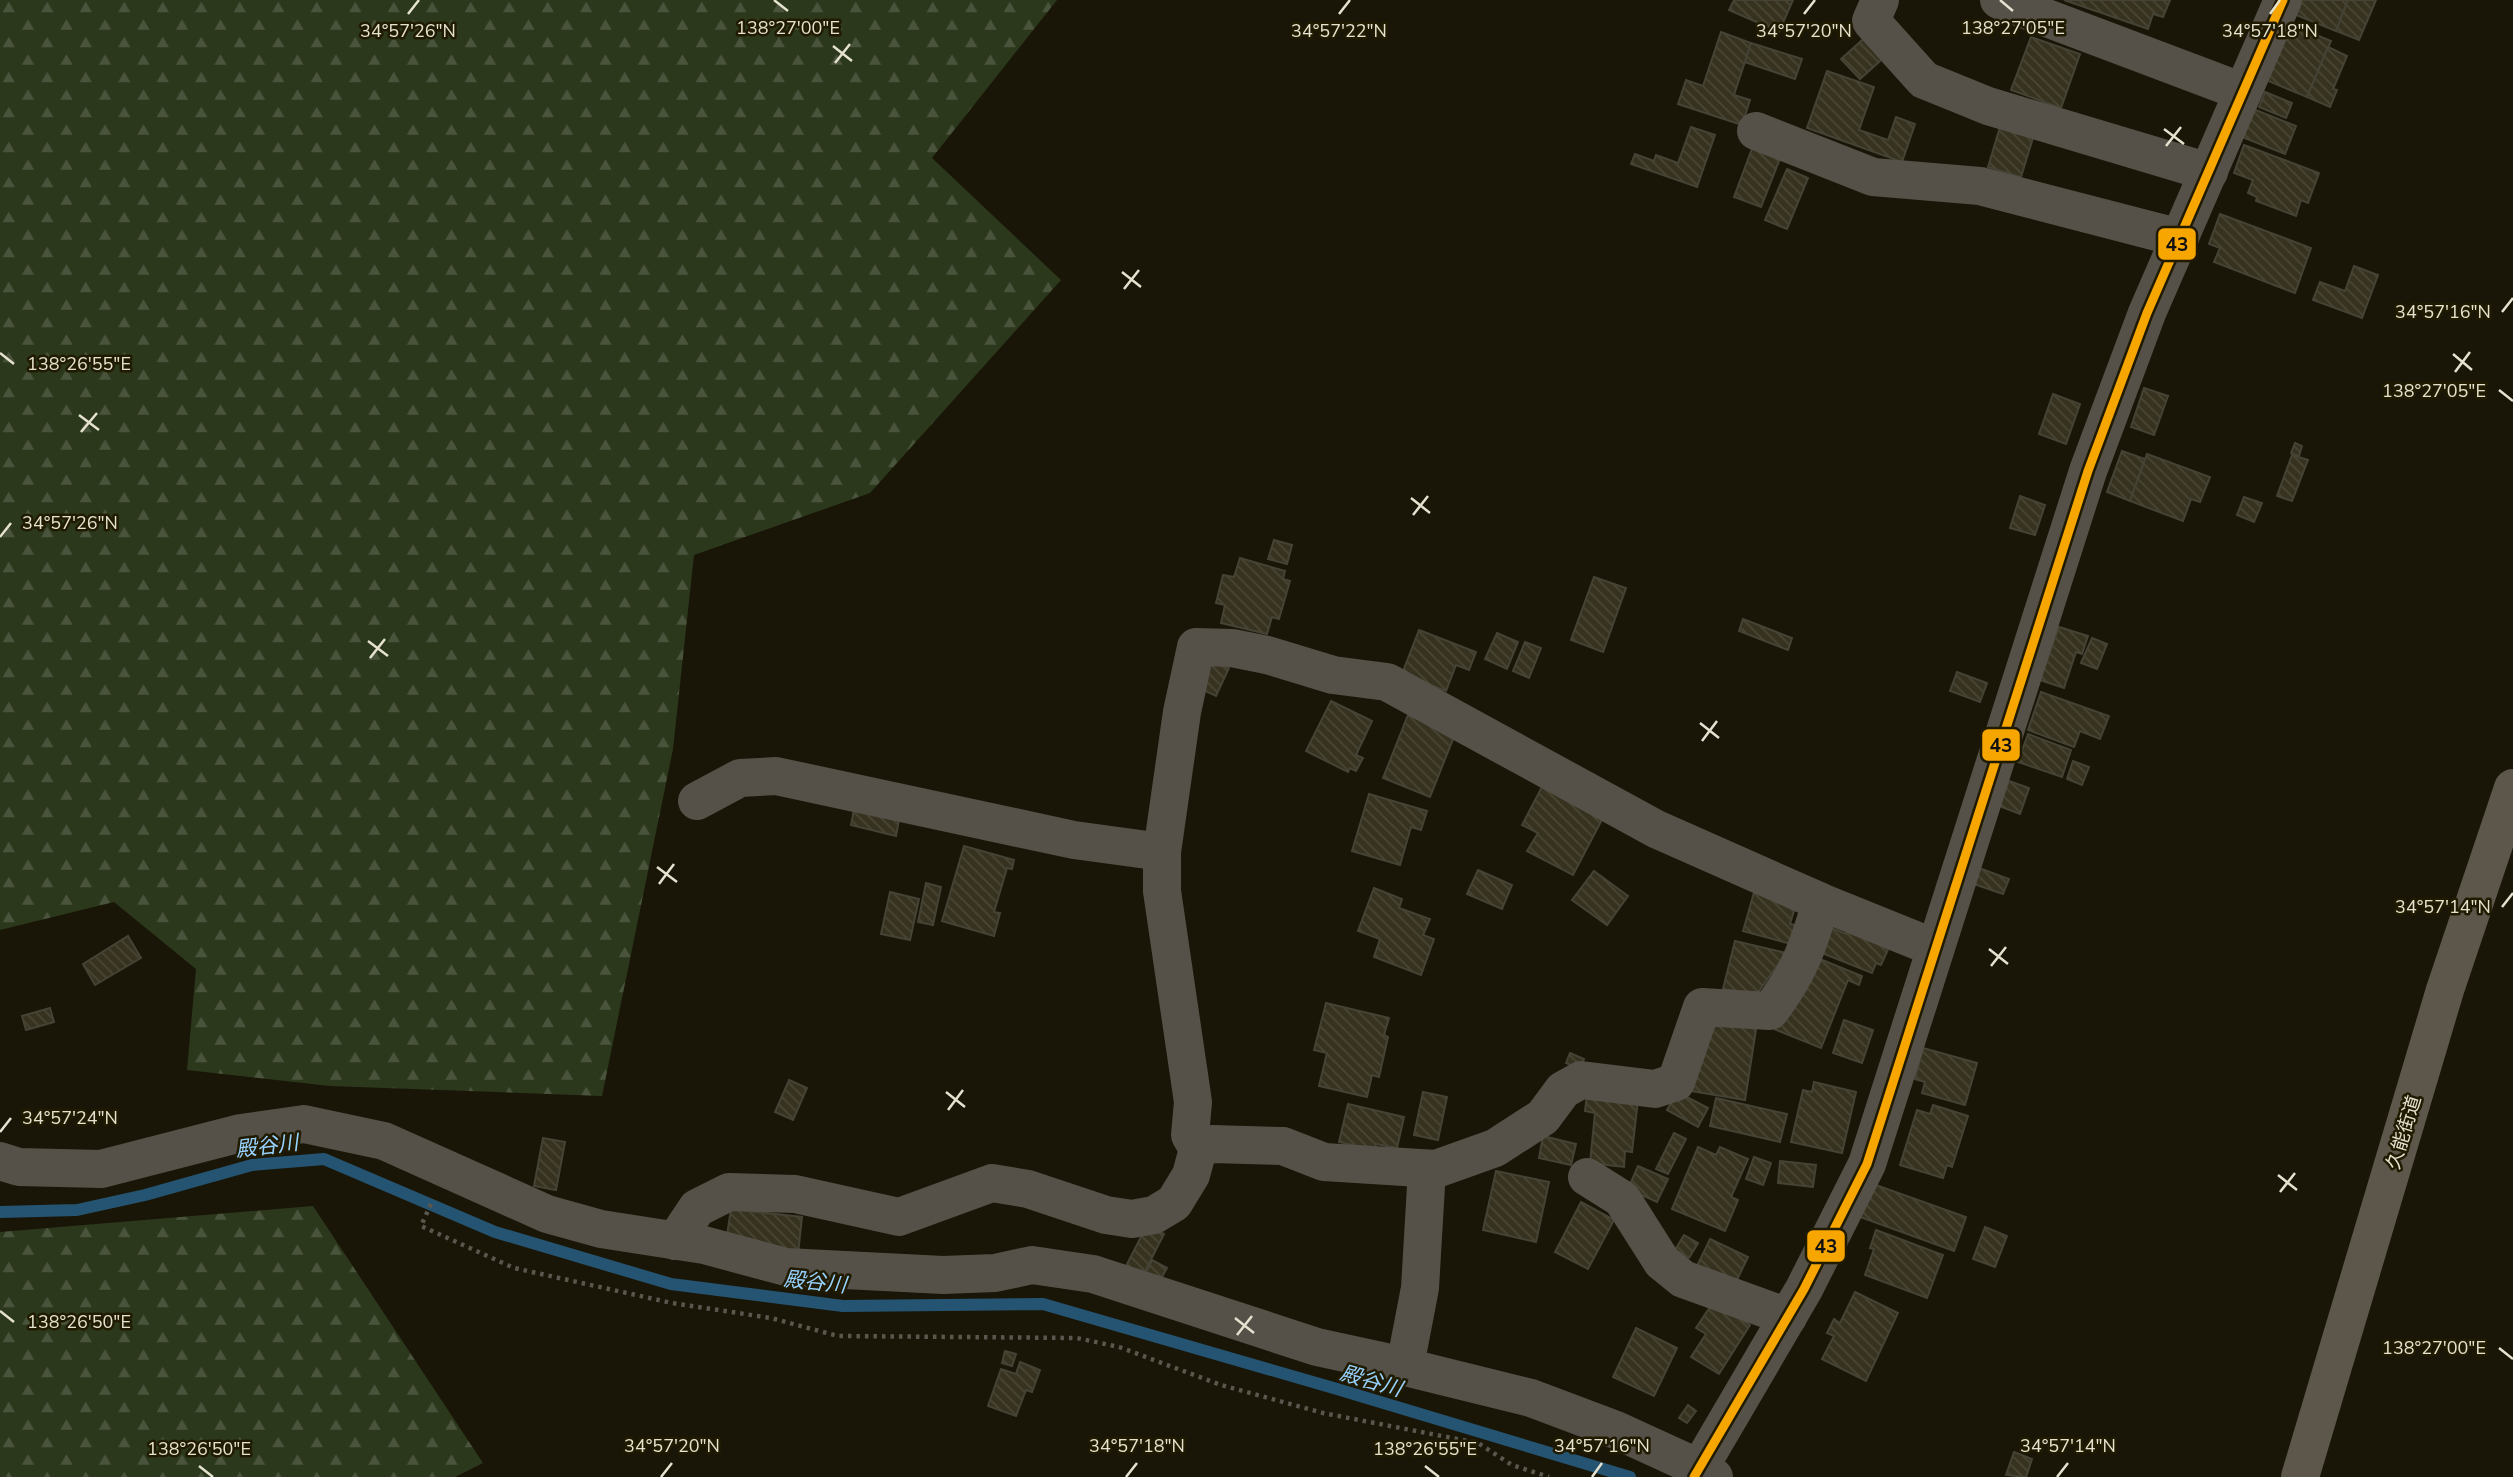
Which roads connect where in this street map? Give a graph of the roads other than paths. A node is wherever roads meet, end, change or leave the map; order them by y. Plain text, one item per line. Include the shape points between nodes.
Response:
1 (1880, 0) edge
2 (1999, 0) edge
3 (2283, 0) edge
4 (2243, 92) junction
5 (1756, 131) dead end
6 (2209, 172) junction
7 (2180, 238) junction
8 (2513, 788) edge
9 (697, 801) dead end
10 (1162, 852) junction
11 (1821, 902) junction
12 (1935, 947) junction
13 (1198, 1149) junction
14 (0, 1161) edge
15 (1427, 1169) junction
16 (1587, 1177) dead end
17 (675, 1241) junction
18 (1788, 1317) junction
19 (1405, 1366) junction
20 (1702, 1474) edge
21 (2300, 1477) edge

1 - 6 street via 1871,21 1924,80 1988,106
2 - 4 street
3 - 4 street
4 - 6 street
5 - 7 street via 1873,177 1980,186
6 - 7 street
7 - 12 street via 2088,471
8 - 21 highway, 久能街道 via 2445,990
9 - 10 street via 740,778 776,776 1074,840
10 - 11 street via 1196,647 1232,648 1332,675 1387,682 1656,829
10 - 13 street via 1162,891 1193,1102 1190,1135
11 - 12 street
11 - 15 street via 1808,947 1770,1011 1702,1007 1676,1082 1655,1089 1581,1080 1563,1090 1543,1117 1495,1148
12 - 18 street via 1867,1164
13 - 15 street via 1212,1143 1283,1146 1324,1162
13 - 17 street via 1191,1175 1174,1203 1154,1215 1132,1219 992,1183 900,1217 795,1194 729,1192 697,1208
14 - 17 street via 19,1167 101,1169 241,1133 304,1124 384,1141 547,1214 601,1229
15 - 19 street via 1420,1288
16 - 18 street via 1622,1199 1662,1262 1683,1279
17 - 19 street via 786,1267 943,1275 995,1273 1032,1265 1093,1274 1317,1347
18 - 20 street
19 - 20 street via 1531,1398 1616,1430

